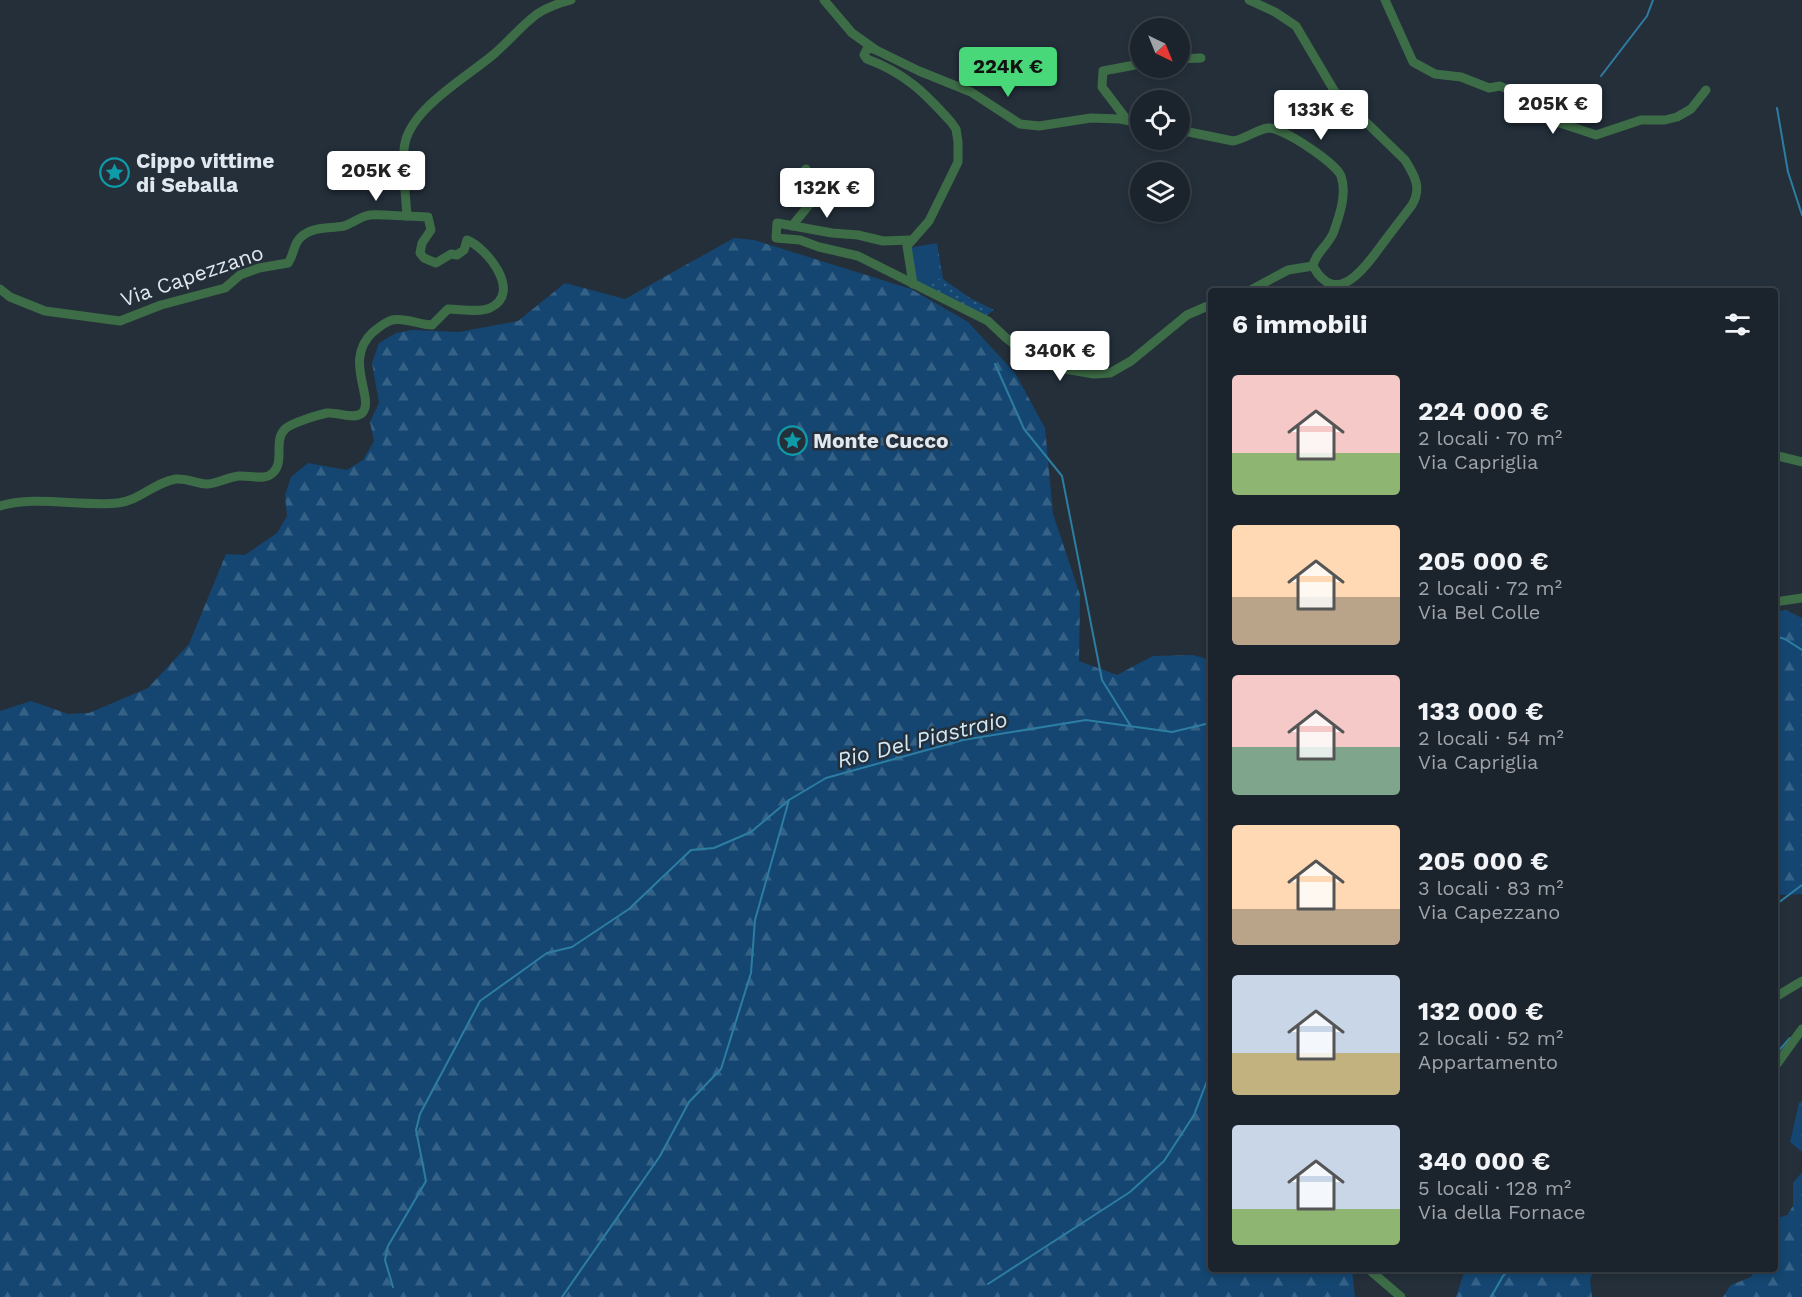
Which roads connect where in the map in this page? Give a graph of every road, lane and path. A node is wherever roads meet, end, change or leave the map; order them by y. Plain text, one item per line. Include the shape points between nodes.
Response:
1 (571, 0) edge
2 (824, 0) edge
3 (1249, 0) edge
4 (1386, 0) edge
5 (876, 50) junction
6 (1190, 58) edge
7 (1201, 58) dead end
8 (1130, 66) edge
9 (1707, 90) dead end
10 (1127, 120) junction
11 (1130, 121) edge
12 (1190, 132) edge
13 (806, 169) dead end
14 (407, 216) junction
15 (792, 226) junction
16 (911, 240) junction
17 (1313, 267) junction
18 (913, 284) junction
19 (1255, 288) edge
20 (0, 289) edge
21 (1208, 306) edge
22 (1778, 456) edge
23 (1802, 462) edge
24 (0, 506) edge
25 (1802, 598) edge
26 (1778, 601) edge
27 (1802, 981) edge
28 (1778, 996) edge
29 (1802, 1029) edge
30 (1778, 1062) edge
31 (1372, 1272) edge
32 (1401, 1297) edge

1 - 14 street via 538,14 424,111 404,144
2 - 5 street via 852,33
3 - 17 street via 1296,26 1335,92 1405,160 1418,186 1412,205 1353,279 1332,284
4 - 9 street via 1413,62 1435,75 1461,77 1489,88 1500,86 1529,109 1596,135 1641,120 1677,117 1691,109
5 - 10 street via 971,92 1028,126 1079,119
5 - 16 street via 867,49 864,55 910,80 956,129 958,162 929,221
6 - 7 street
8 - 10 street via 1103,71 1102,87
10 - 11 street
12 - 17 street via 1233,141 1275,129 1335,168 1341,177 1343,201 1331,239 1315,258
13 - 15 street via 798,177 809,205
14 - 20 street, Via Capezzano via 368,215 344,226 309,231 293,248 288,263 240,274 225,288 120,321 45,311
14 - 24 street via 428,217 431,230 422,243 423,258 436,263 451,254 457,255 464,250 467,240 490,260 505,288 502,299 488,309 448,309 432,325 390,320 380,326 368,337 358,363 367,405 363,412 356,416 328,413 284,429 279,462 267,476 237,476 208,484 178,479 120,503 20,502
15 - 16 street via 883,241
15 - 18 street via 777,223 776,238 800,240 858,256
16 - 18 street via 907,246
17 - 19 street via 1288,270
18 - 21 street via 988,321 1036,362 1094,374 1110,373 1131,361 1187,315
22 - 23 street
25 - 26 street
27 - 28 street
29 - 30 street
31 - 32 street

